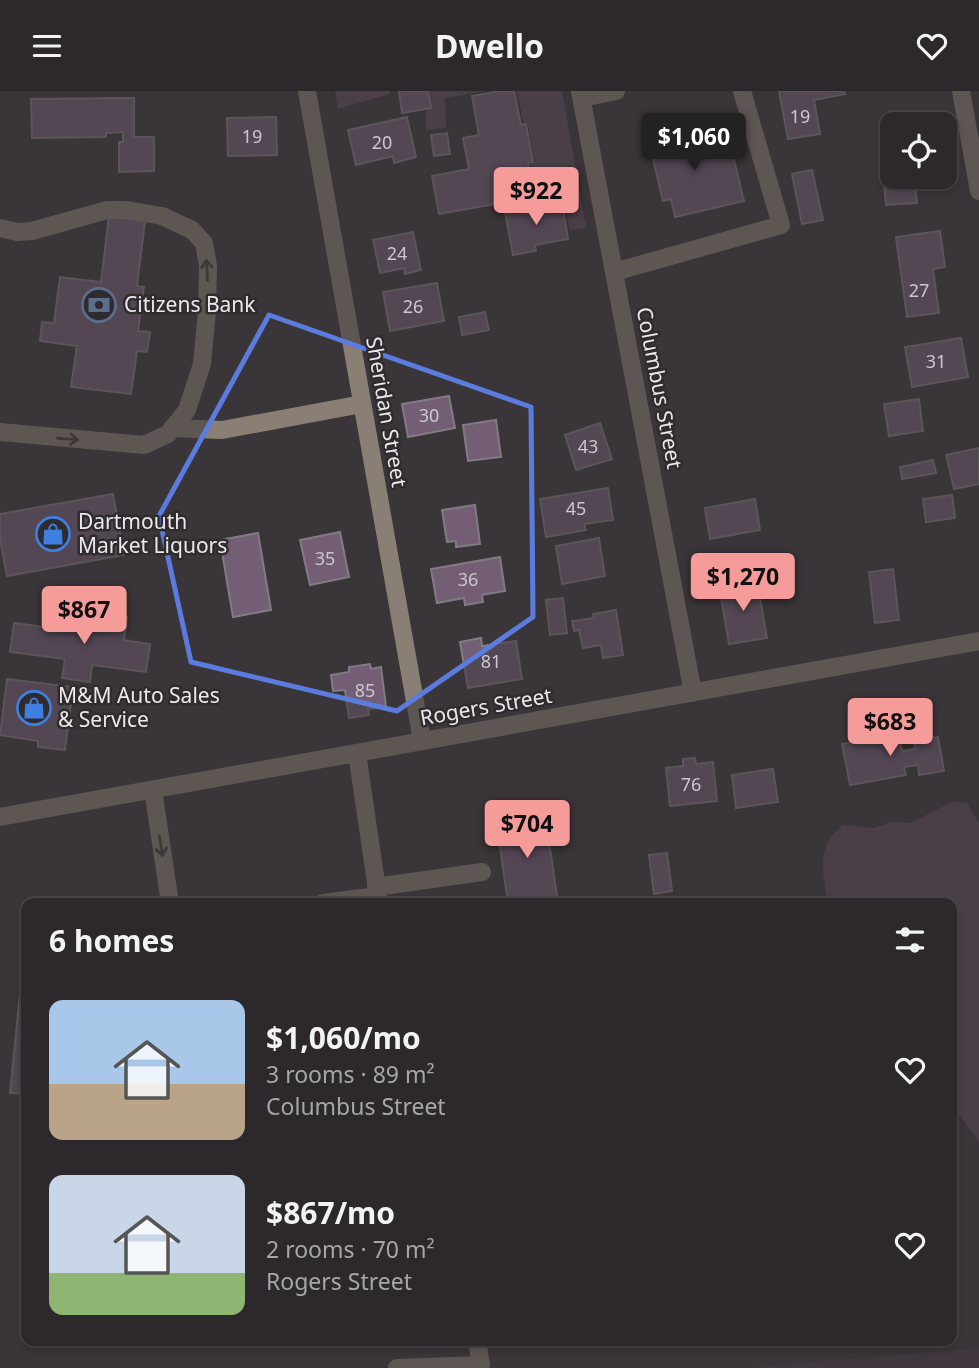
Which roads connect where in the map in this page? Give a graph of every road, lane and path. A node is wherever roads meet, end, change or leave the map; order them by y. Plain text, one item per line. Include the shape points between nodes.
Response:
1 (307, 91) edge
2 (616, 91) edge
3 (742, 91) edge
4 (961, 91) edge
5 (581, 95) edge
6 (979, 191) edge
7 (0, 228) edge
8 (614, 272) junction
9 (362, 404) junction
10 (172, 428) junction
11 (0, 432) edge
12 (979, 641) edge
13 (693, 693) junction
14 (422, 741) junction
15 (357, 753) junction
16 (153, 790) junction
17 (0, 817) edge
18 (482, 872) dead end
19 (378, 895) edge
20 (169, 898) edge
21 (357, 898) edge
22 (478, 1346) edge
23 (437, 1367) edge
24 (397, 1368) edge

1 - 9 street, Sheridan Street
2 - 5 street
3 - 8 street via 781,225
4 - 6 street
5 - 8 street, Columbus Street
10 -> 7 street via 187,410 202,363 208,266 204,243 192,230 162,216 127,210 107,210 32,231
8 - 13 street, Columbus Street
9 - 10 street via 222,430
9 - 14 street, Sheridan Street
11 -> 10 street via 144,445
12 - 13 street, Rogers Street
13 - 14 street, Rogers Street
14 - 15 street, Rogers Street
15 - 16 street, Rogers Street
15 - 19 street
16 - 17 street, Rogers Street
16 -> 20 street
18 - 19 street
19 - 21 street
22 - 23 street via 481,1365
23 - 24 street

